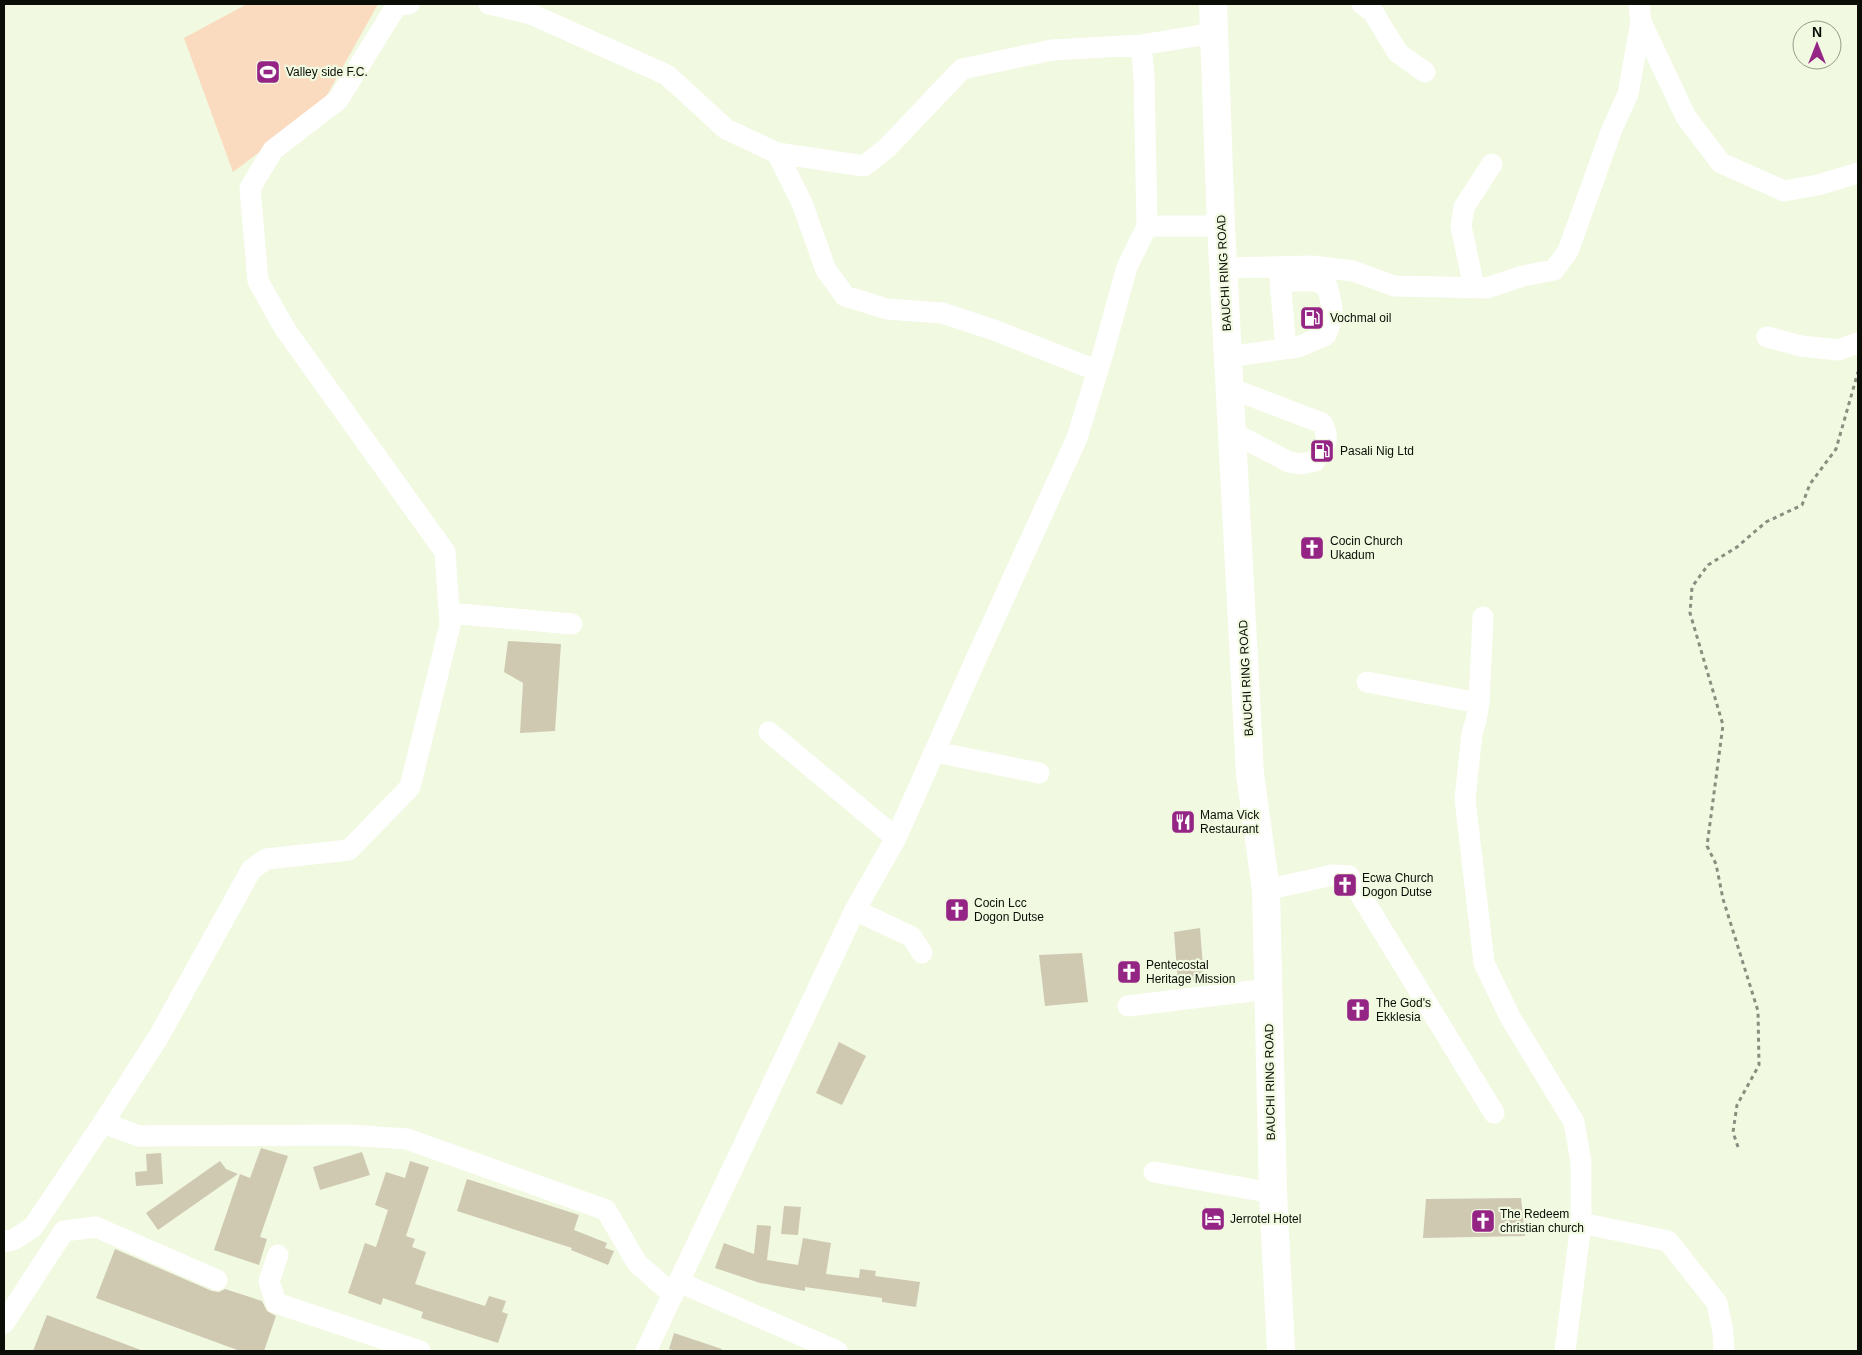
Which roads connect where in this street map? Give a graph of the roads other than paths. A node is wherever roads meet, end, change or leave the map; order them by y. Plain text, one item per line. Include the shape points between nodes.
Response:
1 (409, 4) edge
2 (489, 4) edge
3 (1213, 4) edge
4 (1362, 4) edge
5 (1640, 13) edge
6 (1214, 33) junction
7 (1141, 45) junction
8 (1425, 72) dead end
9 (777, 153) junction
10 (1492, 164) dead end
11 (1858, 173) edge
12 (1147, 226) junction
13 (1221, 226) junction
14 (1224, 275) junction
15 (1280, 281) junction
16 (1474, 287) junction
17 (1767, 337) dead end
18 (1858, 343) edge
19 (1286, 349) junction
20 (1228, 357) junction
21 (1098, 371) junction
22 (1230, 388) junction
23 (1232, 432) junction
24 (449, 613) junction
25 (1483, 617) dead end
26 (572, 624) dead end
27 (1367, 682) dead end
28 (1478, 703) junction
29 (770, 732) dead end
30 (936, 752) junction
31 (1039, 773) dead end
32 (896, 838) junction
33 (1266, 890) junction
34 (855, 910) junction
35 (922, 953) dead end
36 (1268, 989) junction
37 (1128, 1006) dead end
38 (1494, 1113) dead end
39 (103, 1123) junction
40 (1154, 1172) dead end
41 (1273, 1193) junction
42 (1581, 1223) junction
43 (4, 1242) edge
44 (278, 1255) dead end
45 (217, 1280) dead end
46 (676, 1289) junction
47 (4, 1323) edge
48 (408, 1350) edge
49 (646, 1351) edge
50 (837, 1351) edge
51 (1281, 1351) edge
52 (1565, 1351) edge
53 (1724, 1351) edge

1 - 24 street via 397,5 338,100 273,150 250,188 258,282 285,329 445,552
2 - 9 street via 531,14 667,75 726,129
3 - 6 main road, BAUCHI RING ROAD
4 - 8 street via 1373,12 1398,53
5 - 11 street via 1686,117 1722,163 1784,191
5 - 16 street via 1628,94 1568,251 1554,270 1487,288
6 - 7 street
6 - 13 main road, BAUCHI RING ROAD
7 - 9 street via 1052,50 962,69 887,148 864,166
7 - 12 street
9 - 21 street via 802,203 826,270 845,296 887,309 942,313
10 - 16 street via 1464,207 1461,226
12 - 13 street
12 - 21 street via 1127,267
13 - 14 main road, BAUCHI RING ROAD
14 - 15 street
14 - 16 street via 1312,266 1353,271 1394,286
14 - 20 main road, BAUCHI RING ROAD
15 - 19 street
15 - 19 street via 1315,281 1327,286 1333,318 1326,335
17 - 18 street via 1801,346 1838,350
19 - 20 street
20 - 22 main road, BAUCHI RING ROAD
21 - 30 street via 1077,438
22 - 23 main road, BAUCHI RING ROAD
22 - 23 street via 1322,423 1327,441 1315,461 1302,464 1289,462
23 - 33 main road, BAUCHI RING ROAD via 1250,774
24 - 26 street
24 - 39 street via 450,626 410,787 349,850 266,859 251,870 159,1036
25 - 28 street
27 - 28 street
28 - 42 street via 1465,799 1484,963 1510,1017 1574,1122 1581,1162
29 - 32 street
30 - 31 street
30 - 32 street
32 - 34 street
33 - 36 main road, BAUCHI RING ROAD
33 - 38 street via 1333,875 1349,876
34 - 35 street via 912,937
34 - 46 street
36 - 37 street
36 - 41 main road, BAUCHI RING ROAD
39 - 43 street via 33,1227
39 - 46 street via 139,1136 349,1135 407,1139 606,1210 637,1263
40 - 41 street
41 - 51 main road, BAUCHI RING ROAD
42 - 52 street
42 - 53 street via 1668,1241 1717,1304 1724,1332
44 - 48 street via 269,1281 276,1303
45 - 47 street via 96,1227 64,1231
46 - 49 street
46 - 50 street

